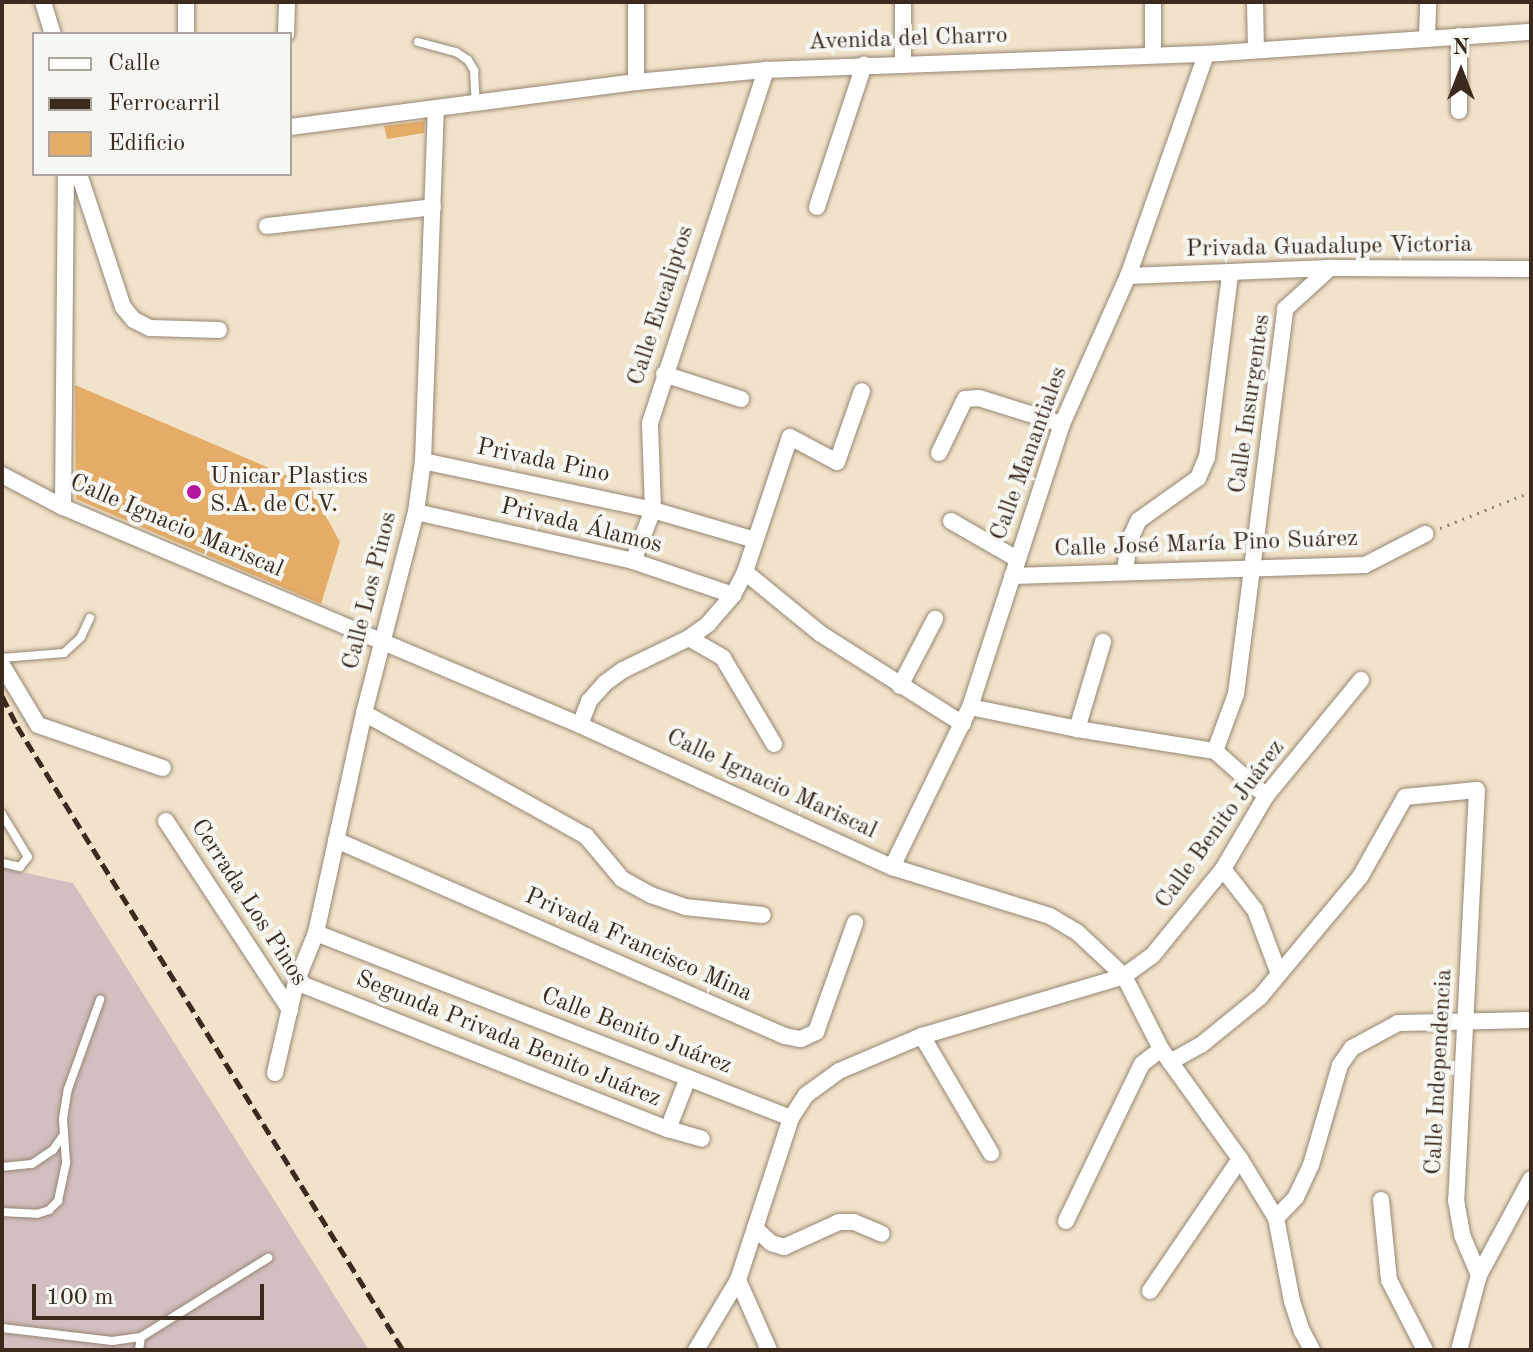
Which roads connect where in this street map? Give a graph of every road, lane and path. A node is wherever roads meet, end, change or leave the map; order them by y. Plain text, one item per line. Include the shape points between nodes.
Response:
1 (43, 2) edge
2 (186, 2) edge
3 (287, 2) edge
4 (636, 2) edge
5 (903, 2) edge
6 (1153, 2) edge
7 (1255, 2) edge
8 (1428, 2) edge
9 (52, 32) edge
10 (186, 32) edge
11 (286, 32) edge
12 (1531, 32) edge
13 (1459, 36) junction
14 (1427, 37) junction
15 (418, 42) dead end
16 (1256, 48) junction
17 (1206, 54) junction
18 (1153, 55) junction
19 (864, 65) junction
20 (903, 65) junction
21 (766, 70) junction
22 (636, 82) junction
23 (476, 105) junction
24 (436, 109) junction
25 (1459, 111) dead end
26 (292, 127) edge
27 (66, 176) edge
28 (80, 176) edge
29 (433, 207) junction
30 (817, 207) dead end
31 (267, 226) dead end
32 (1330, 268) junction
33 (1531, 269) edge
34 (1230, 274) junction
35 (1128, 276) junction
36 (219, 330) dead end
37 (664, 374) junction
38 (862, 391) dead end
39 (741, 399) dead end
40 (1062, 424) junction
41 (939, 453) dead end
42 (423, 461) junction
43 (2, 475) edge
44 (1531, 492) edge
45 (63, 507) junction
46 (653, 510) junction
47 (416, 512) junction
48 (951, 521) dead end
49 (1425, 534) joint
50 (755, 540) junction
51 (633, 561) junction
52 (1014, 567) junction
53 (1254, 571) junction
54 (745, 572) junction
55 (1125, 572) junction
56 (733, 595) junction
57 (90, 618) dead end
58 (935, 619) dead end
59 (689, 638) junction
60 (384, 640) junction
61 (1103, 642) dead end
62 (2, 658) edge
63 (2, 665) edge
64 (1361, 680) dead end
65 (900, 686) junction
66 (970, 707) junction
67 (364, 713) junction
68 (963, 724) junction
69 (580, 725) junction
70 (1077, 729) junction
71 (774, 744) dead end
72 (1215, 751) junction
73 (163, 768) dead end
74 (1266, 796) junction
75 (2, 814) edge
76 (166, 821) dead end
77 (336, 840) junction
78 (2, 863) edge
79 (892, 867) junction
80 (1223, 869) junction
81 (763, 915) dead end
82 (855, 923) dead end
83 (316, 933) junction
84 (1279, 974) junction
85 (1124, 976) junction
86 (296, 982) junction
87 (100, 1000) dead end
88 (290, 1010) junction
89 (1468, 1019) junction
90 (1531, 1020) edge
91 (922, 1036) junction
92 (1166, 1056) junction
93 (275, 1073) dead end
94 (688, 1078) junction
95 (791, 1118) junction
96 (668, 1129) junction
97 (64, 1133) junction
98 (702, 1139) dead end
99 (991, 1153) dead end
100 (1240, 1159) junction
101 (2, 1167) edge
102 (1531, 1179) edge
103 (1381, 1200) dead end
104 (2, 1212) edge
105 (1276, 1218) junction
106 (1066, 1221) dead end
107 (755, 1228) junction
108 (882, 1234) dead end
109 (268, 1258) dead end
110 (1479, 1275) junction
111 (738, 1280) junction
112 (1150, 1291) dead end
113 (2, 1328) edge
114 (141, 1337) junction
115 (1463, 1346) edge
116 (139, 1350) edge
117 (696, 1350) edge
118 (769, 1350) edge
119 (1312, 1350) edge
120 (1425, 1350) edge

1 - 9 street
2 - 10 street
3 - 11 street
4 - 22 street
5 - 20 street
6 - 18 street
7 - 16 street
8 - 14 street
12 - 13 street, Avenida del Charro
13 - 14 street, Avenida del Charro
13 - 25 street
14 - 16 street, Avenida del Charro
15 - 23 lane via 468,60 474,70
16 - 17 street, Avenida del Charro
17 - 18 street, Avenida del Charro
17 - 35 street, Calle Manantiales
18 - 20 street, Avenida del Charro
19 - 20 street, Avenida del Charro
19 - 21 street, Avenida del Charro
19 - 30 street
21 - 22 street, Avenida del Charro
21 - 37 street, Calle Eucaliptos
22 - 23 street, Avenida del Charro
23 - 24 street, Avenida del Charro
24 - 26 street, Avenida del Charro
24 - 29 street, Calle Los Pinos
27 - 45 street
28 - 36 street via 123,307 134,320 150,328
29 - 31 street
29 - 42 street, Calle Los Pinos
32 - 33 street, Privada Guadalupe Victoria
32 - 34 street, Privada Guadalupe Victoria
32 - 53 street, Calle Insurgentes via 1285,309
34 - 35 street, Privada Guadalupe Victoria
34 - 55 street via 1207,457 1198,478 1139,520 1129,541
35 - 40 street, Calle Manantiales
37 - 39 street
37 - 46 street, Calle Eucaliptos via 650,423
38 - 50 street via 837,462 790,437
40 - 41 street via 979,398 965,399
40 - 52 street, Calle Manantiales
42 - 46 street, Privada Pino
42 - 47 street, Calle Los Pinos
43 - 45 street, Calle Ignacio Mariscal
44 - 49 path
45 - 60 street, Calle Ignacio Mariscal
46 - 50 street, Privada Pino
46 - 51 street, Calle Eucaliptos
47 - 51 street, Privada Álamos
47 - 60 street, Calle Los Pinos
48 - 52 street
49 - 53 street, Calle José María Pino Suárez via 1365,565
50 - 54 street
51 - 56 street, Privada Álamos
52 - 55 street, Calle José María Pino Suárez
52 - 66 street, Calle Manantiales
53 - 55 street, Calle José María Pino Suárez
53 - 72 street, Calle Insurgentes via 1236,694
54 - 56 street
54 - 65 street via 821,634
56 - 59 street
57 - 62 lane via 81,637 64,653
58 - 65 street
59 - 69 street via 605,683 589,701
59 - 71 street via 723,658
60 - 67 street, Calle Los Pinos
60 - 69 street, Calle Ignacio Mariscal
61 - 70 street
63 - 73 street via 38,725
64 - 74 street, Calle Benito Juárez
65 - 68 street
66 - 68 street, Calle Manantiales
66 - 70 street
67 - 77 street, Calle Los Pinos
67 - 81 street via 586,836 622,879 651,895 685,907
68 - 79 street, Calle Manantiales
69 - 79 street, Calle Ignacio Mariscal
70 - 72 street
72 - 74 street
74 - 80 street, Calle Benito Juárez
75 - 78 lane via 28,857 20,867
76 - 88 street, Cerrada Los Pinos
77 - 82 street, Privada Francisco Mina via 801,1039 816,1032
77 - 83 street, Calle Los Pinos
79 - 85 street, Calle Ignacio Mariscal via 1050,916 1077,932
80 - 84 street via 1255,910
80 - 85 street, Calle Benito Juárez via 1152,956
83 - 86 street, Calle Los Pinos
83 - 94 street, Calle Benito Juárez
84 - 89 street, Calle Independencia via 1360,877 1405,797 1477,790
84 - 92 street via 1201,1045
85 - 91 street, Calle Benito Juárez
85 - 92 street, Calle Ignacio Mariscal
86 - 88 street, Calle Los Pinos
86 - 96 street, Segunda Privada Benito Juárez
87 - 97 lane via 68,1089
88 - 93 street, Calle Los Pinos
89 - 90 street
89 - 105 street via 1398,1023 1352,1048 1340,1065 1311,1165 1296,1197
89 - 110 street, Calle Independencia via 1456,1200 1462,1235
91 - 95 street, Calle Benito Juárez via 822,1081
91 - 99 street
92 - 100 street, Calle Ignacio Mariscal
92 - 106 street via 1142,1064
94 - 95 street, Calle Benito Juárez
94 - 96 street
95 - 107 street
96 - 98 street, Segunda Privada Benito Juárez
97 - 101 lane via 53,1150 32,1164
97 - 104 lane via 66,1162 58,1201 37,1214
100 - 105 street, Calle Ignacio Mariscal
100 - 112 street
102 - 110 street
103 - 120 street via 1389,1280
105 - 119 street, Calle Ignacio Mariscal via 1292,1301
107 - 108 street via 784,1247 839,1222 854,1222
107 - 111 street
109 - 114 lane
110 - 115 street
111 - 117 street
111 - 118 street
113 - 114 lane via 112,1341
114 - 116 lane

